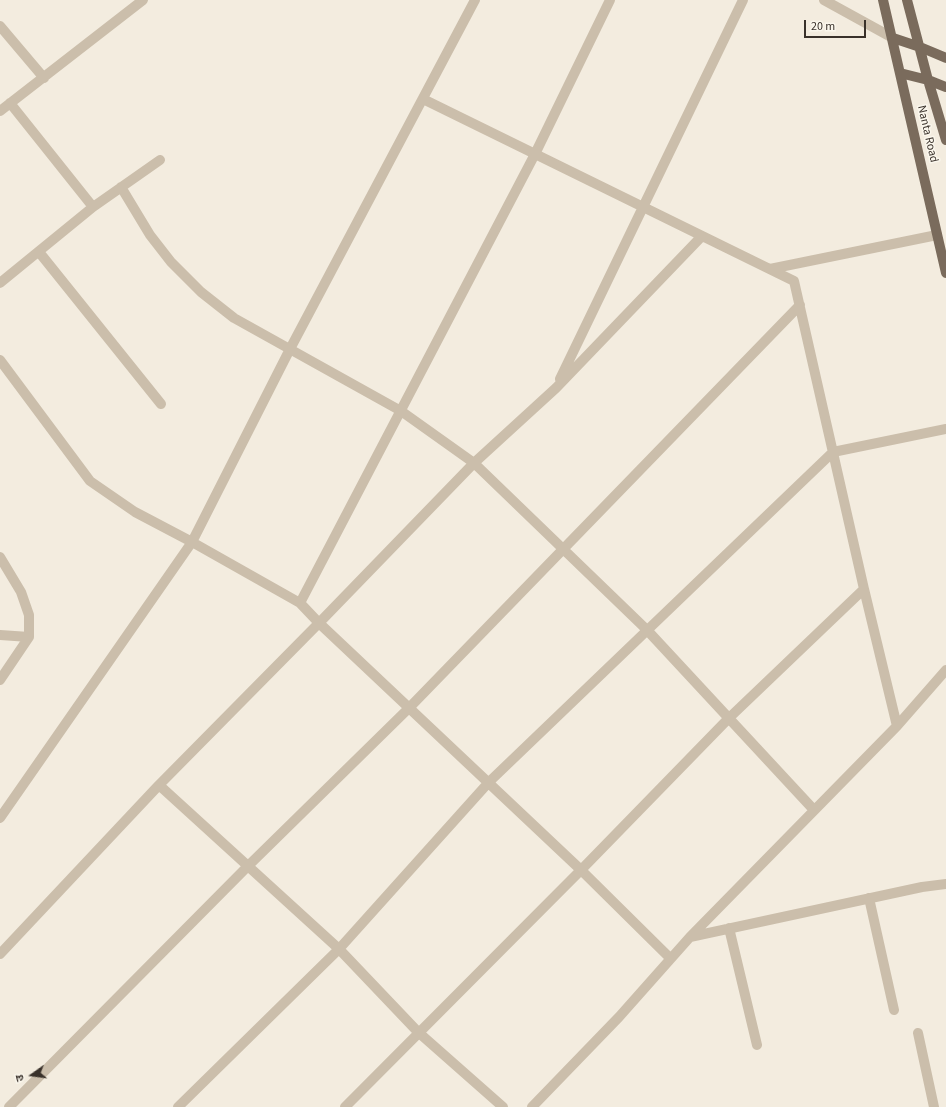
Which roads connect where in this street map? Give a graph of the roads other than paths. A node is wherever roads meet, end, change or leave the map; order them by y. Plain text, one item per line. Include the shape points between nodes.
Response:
1 (143, 0) edge
2 (475, 0) edge
3 (610, 0) edge
4 (743, 0) edge
5 (824, 0) edge
6 (883, 0) edge
7 (908, 0) edge
8 (0, 26) edge
9 (893, 38) junction
10 (920, 46) junction
11 (946, 58) edge
12 (900, 73) junction
13 (44, 78) junction
14 (928, 80) junction
15 (946, 87) edge
16 (423, 99) junction
17 (10, 103) junction
18 (0, 111) edge
19 (946, 140) edge
20 (535, 154) junction
21 (160, 160) dead end
22 (121, 187) junction
23 (93, 207) junction
24 (644, 207) junction
25 (937, 235) junction
26 (702, 236) junction
27 (39, 252) junction
28 (770, 269) junction
29 (946, 273) edge
30 (0, 283) edge
31 (800, 305) junction
32 (290, 349) junction
33 (0, 360) edge
34 (556, 388) junction
35 (160, 404) dead end
36 (401, 411) junction
37 (946, 429) edge
38 (833, 452) junction
39 (474, 463) junction
40 (192, 542) junction
41 (563, 550) junction
42 (0, 557) edge
43 (864, 589) junction
44 (300, 604) junction
45 (319, 622) junction
46 (647, 630) junction
47 (0, 635) edge
48 (29, 637) junction
49 (946, 670) edge
50 (0, 680) edge
51 (409, 708) junction
52 (729, 718) junction
53 (897, 726) junction
54 (489, 782) junction
55 (159, 785) junction
56 (814, 810) junction
57 (0, 818) edge
58 (248, 866) junction
59 (581, 870) junction
60 (946, 884) edge
61 (869, 898) junction
62 (729, 928) junction
63 (690, 937) junction
64 (339, 949) junction
65 (0, 954) edge
66 (670, 958) junction
67 (894, 1010) dead end
68 (418, 1032) junction
69 (918, 1034) dead end
70 (756, 1045) dead end
71 (9, 1107) edge
72 (178, 1107) edge
73 (344, 1107) edge
74 (504, 1107) edge
75 (532, 1107) edge
76 (934, 1107) edge

1 - 13 street
2 - 16 street
3 - 20 street
4 - 24 street
5 - 9 street
6 - 9 main road, Nanta Road
7 - 10 main road, Nanta Road
8 - 13 street
9 - 10 main road
9 - 12 main road, Nanta Road
10 - 11 main road
10 - 14 main road, Nanta Road
12 - 14 main road
12 - 25 main road, Nanta Road
13 - 17 street
14 - 15 main road
14 - 19 main road, Nanta Road
16 - 20 street
16 - 32 street
17 - 18 street
17 - 23 street
20 - 24 street
20 - 36 street
21 - 22 street
22 - 23 street
22 - 32 street via 150,235 171,262 201,292 234,318
23 - 27 street
24 - 26 street
24 - 34 street
25 - 28 street
25 - 29 main road, Nanta Road
26 - 28 street
26 - 34 street
27 - 30 street
27 - 35 street
28 - 31 street via 794,281
31 - 38 street
31 - 41 street
32 - 36 street
32 - 40 street
33 - 40 street via 90,481 135,512
34 - 39 street
36 - 39 street
36 - 44 street
37 - 38 street
38 - 43 street
38 - 46 street
39 - 41 street
39 - 45 street
40 - 44 street
40 - 57 street
41 - 46 street
41 - 51 street
42 - 48 street via 21,592 29,615
43 - 52 street
43 - 53 street
44 - 45 street
45 - 51 street
45 - 55 street
46 - 52 street
46 - 54 street
47 - 48 street
48 - 50 street
49 - 53 street
51 - 54 street
51 - 58 street
52 - 56 street
52 - 59 street
53 - 56 street
54 - 59 street
54 - 64 street
55 - 58 street
55 - 65 street
56 - 63 street
58 - 64 street
58 - 71 street
59 - 66 street
59 - 68 street
60 - 61 street
61 - 62 street
61 - 67 street
62 - 63 street
62 - 70 street
63 - 66 street
64 - 68 street
64 - 72 street
66 - 75 street via 619,1017
68 - 73 street
68 - 74 street
69 - 76 street

